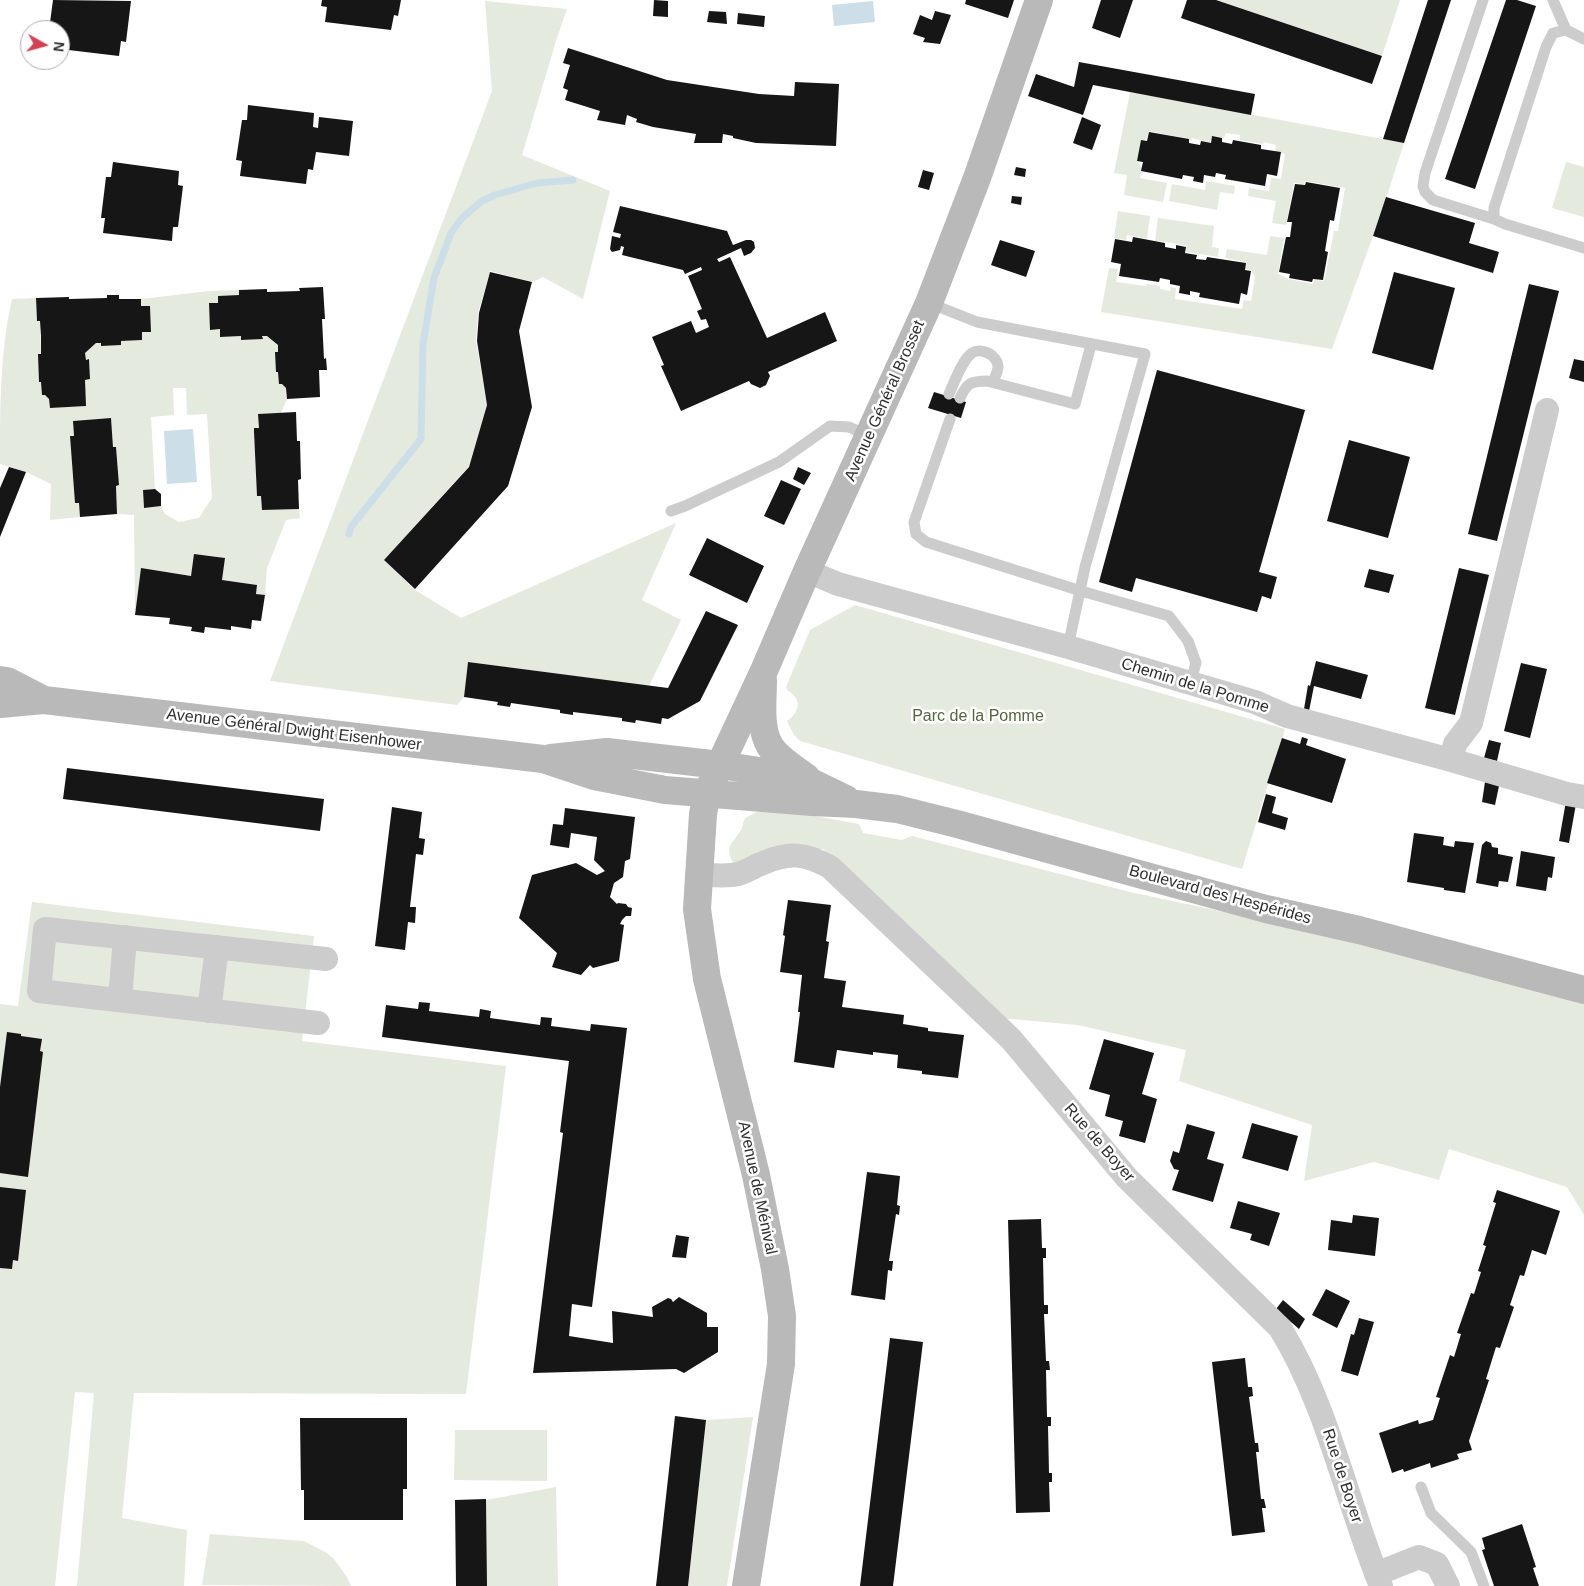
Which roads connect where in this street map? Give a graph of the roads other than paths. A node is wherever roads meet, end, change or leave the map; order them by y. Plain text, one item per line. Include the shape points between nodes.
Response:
1 (1039, 0) edge
2 (1483, 0) edge
3 (1553, 0) edge
4 (1566, 30) junction
5 (1584, 39) edge
6 (1494, 219) junction
7 (1584, 248) edge
8 (929, 303) junction
9 (1091, 345) junction
10 (990, 381) junction
11 (1547, 410) dead end
12 (950, 419) dead end
13 (869, 436) junction
14 (670, 512) dead end
15 (807, 572) junction
16 (1081, 591) junction
17 (1068, 647) junction
18 (763, 673) junction
19 (0, 680) edge
20 (1190, 684) junction
21 (44, 700) junction
22 (0, 704) edge
23 (543, 759) junction
24 (1451, 760) junction
25 (720, 765) junction
26 (813, 783) junction
27 (708, 793) junction
28 (1584, 797) edge
29 (856, 804) junction
30 (699, 874) junction
31 (125, 937) junction
32 (217, 947) junction
33 (326, 959) dead end
34 (1584, 990) edge
35 (120, 1000) junction
36 (209, 1011) junction
37 (318, 1023) dead end
38 (1421, 1487) dead end
39 (1378, 1580) edge
40 (746, 1586) edge
41 (1448, 1586) edge
42 (1484, 1586) edge

1 - 8 main road, Avenue Général Brosset
2 - 6 lane via 1423,186 1433,200
3 - 4 lane
4 - 5 lane
4 - 6 lane via 1553,32 1546,47 1494,208
6 - 7 lane
8 - 9 lane via 976,322
8 - 13 main road, Avenue Général Brosset
9 - 10 lane via 1075,404
9 - 16 lane via 1145,354
10 - 10 lane via 977,381 955,396 964,363 971,353 979,350 997,360 998,367
11 - 24 street via 1471,723 1455,744
12 - 16 lane via 914,522 916,534 926,542
13 - 14 lane via 849,427 830,426 779,462
13 - 15 main road, Avenue Général Brosset
15 - 17 street, Chemin de la Pomme via 838,584
15 - 18 main road, Avenue Général Brosset
16 - 17 lane
16 - 20 lane via 1169,616 1188,641 1196,663
17 - 20 street, Chemin de la Pomme
18 - 25 main road, Avenue Général Brosset
18 - 26 main road via 763,726 770,745
19 - 21 main road, Avenue Général Dwight Eisenhower
20 - 24 street, Chemin de la Pomme via 1255,702 1287,716
21 - 22 main road, Avenue Général Dwight Eisenhower
21 - 23 main road, Avenue Général Dwight Eisenhower
23 - 25 main road, Avenue Général Dwight Eisenhower via 607,752
23 - 27 main road, Avenue Général Dwight Eisenhower via 594,776 665,790
24 - 28 street, Chemin de la Pomme
25 - 26 main road, Boulevard des Hespérides
25 - 27 main road, Avenue Général Brosset
26 - 29 main road, Boulevard des Hespérides
27 - 29 main road, Boulevard des Hespérides
27 - 30 main road, Avenue de Ménival via 703,814
29 - 34 main road, Boulevard des Hespérides via 897,809 957,824 1266,909
30 - 39 street, Rue de Boyer via 738,874 777,857 813,858 830,867 1011,1039 1127,1178 1280,1328 1321,1410
30 - 40 main road, Avenue de Ménival via 698,920 707,979 756,1175 782,1316 781,1364
31 - 32 street
31 - 35 street
31 - 35 street via 45,929 38,990
32 - 33 street
32 - 36 street
35 - 36 street
36 - 37 street
38 - 42 lane via 1431,1513 1471,1552
39 - 41 street, Rue de Boyer via 1419,1557 1437,1564

